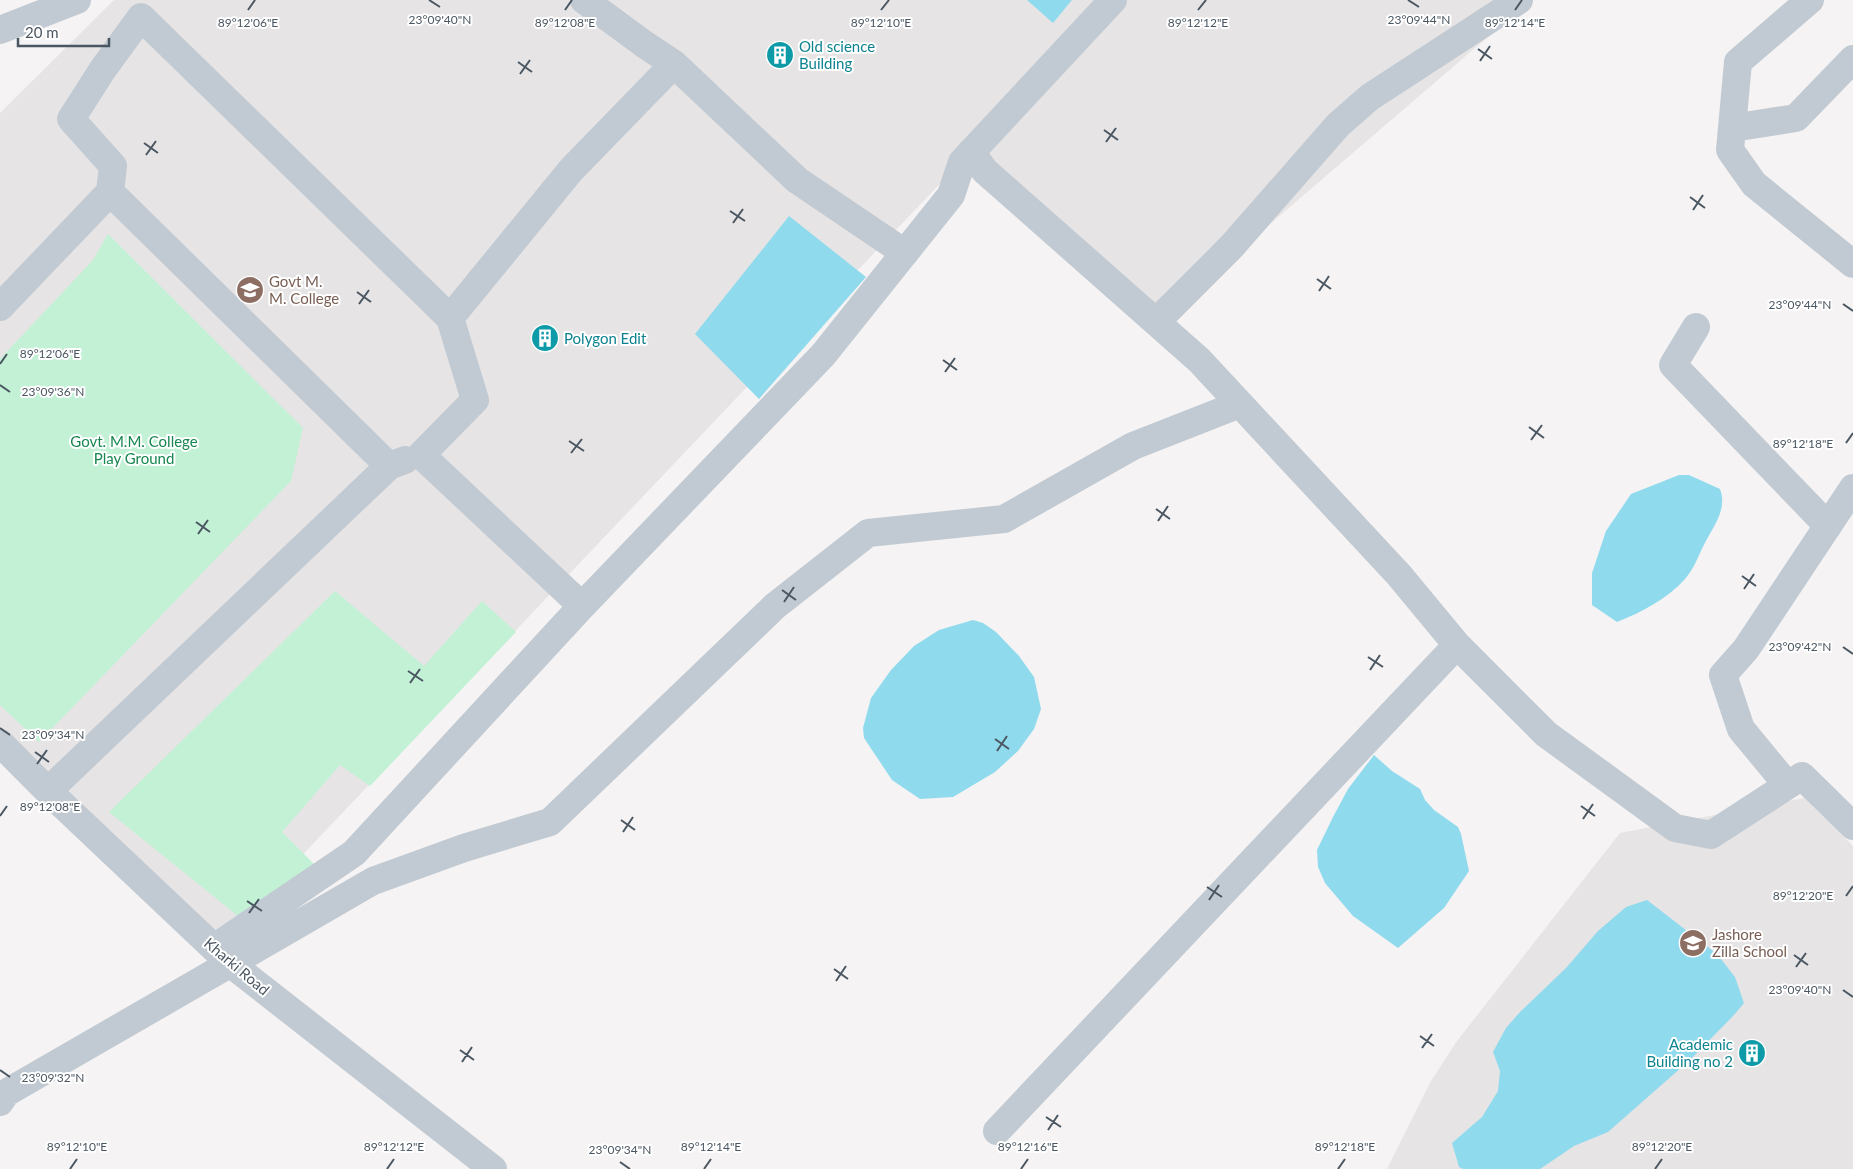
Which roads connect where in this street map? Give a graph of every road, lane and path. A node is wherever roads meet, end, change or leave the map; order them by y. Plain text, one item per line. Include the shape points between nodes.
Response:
1 (77, 0) edge
2 (584, 0) edge
3 (1113, 0) edge
4 (1519, 0) edge
5 (1810, 0) edge
6 (0, 30) edge
7 (1853, 59) edge
8 (674, 64) junction
9 (1732, 128) junction
10 (970, 152) junction
11 (110, 192) junction
12 (905, 252) junction
13 (1853, 264) edge
14 (0, 306) edge
15 (450, 318) junction
16 (1156, 322) junction
17 (1696, 327) dead end
18 (1240, 404) junction
19 (421, 455) junction
20 (389, 466) junction
21 (1853, 488) edge
22 (1828, 526) junction
23 (582, 606) junction
24 (1457, 645) junction
25 (0, 743) edge
26 (1779, 775) dead end
27 (48, 791) junction
28 (1853, 826) edge
29 (223, 956) junction
30 (0, 1102) edge
31 (997, 1131) dead end
32 (493, 1169) edge

1 - 6 street
2 - 8 street
3 - 10 street
4 - 16 street via 1370,97 1338,125 1232,246
5 - 9 street via 1738,62
7 - 9 street via 1796,118
8 - 12 street via 797,180
8 - 15 street via 571,170
9 - 13 street via 1730,150 1754,184
10 - 12 street via 962,162 952,195
10 - 16 street via 985,171
11 - 14 street
11 - 15 street via 113,166 71,119 141,17
11 - 20 street
12 - 23 street via 823,355
15 - 19 street via 475,400
16 - 18 street via 1199,360
17 - 22 street via 1673,365
18 - 24 street via 1399,575
18 - 29 street via 1133,446 1004,519 868,533 775,606 550,822 464,848 373,881
19 - 20 street
19 - 23 street
20 - 27 street
21 - 22 street
22 - 26 street via 1746,649 1723,676 1741,729
23 - 29 street via 354,853
24 - 28 street via 1546,734 1675,828 1711,835 1802,776
24 - 31 street
25 - 27 street, Kharki Road
27 - 29 street, Kharki Road
29 - 30 street via 6,1093
29 - 32 street, Kharki Road

